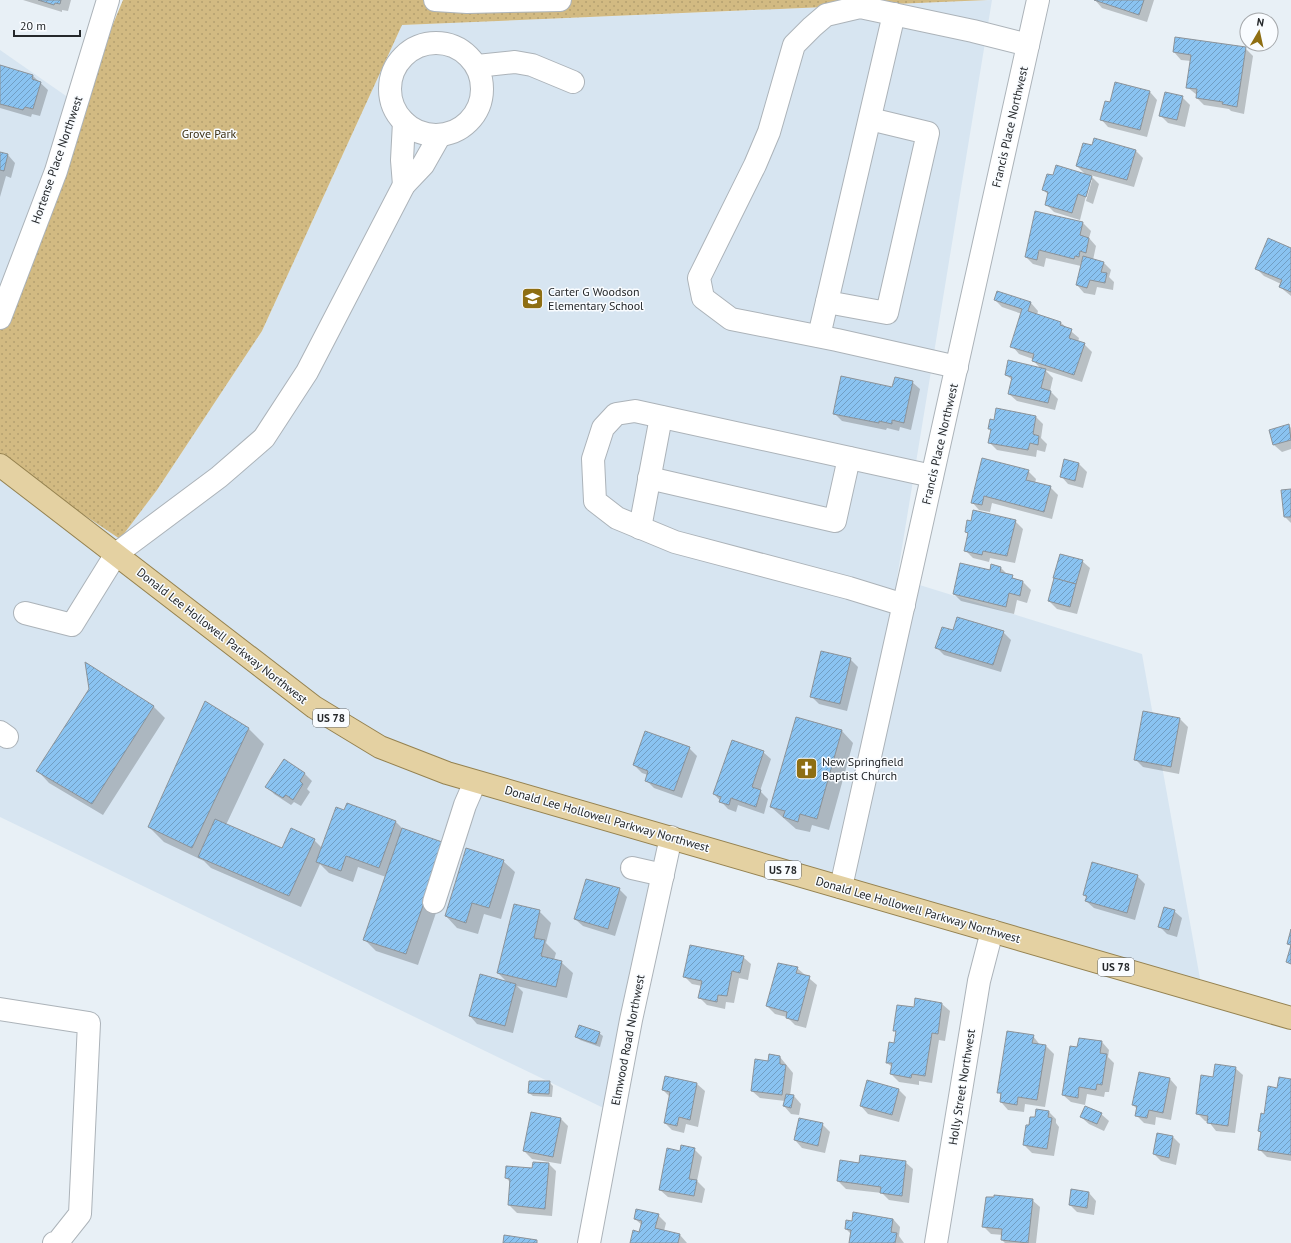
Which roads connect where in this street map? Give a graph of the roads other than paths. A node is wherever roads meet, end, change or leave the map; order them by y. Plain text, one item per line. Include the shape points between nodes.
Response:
1 (108, 0) edge
2 (435, 0) edge
3 (560, 0) edge
4 (1038, 0) edge
5 (894, 14) junction
6 (1028, 45) junction
7 (477, 66) junction
8 (573, 82) dead end
9 (870, 119) junction
10 (404, 122) junction
11 (440, 135) junction
12 (404, 185) junction
13 (827, 302) junction
14 (0, 318) edge
15 (819, 336) junction
16 (957, 367) junction
17 (661, 417) junction
18 (849, 458) junction
19 (0, 465) edge
20 (932, 476) junction
21 (649, 478) junction
22 (640, 528) junction
23 (116, 554) junction
24 (904, 605) junction
25 (25, 613) dead end
26 (476, 782) junction
27 (671, 837) junction
28 (632, 868) dead end
29 (663, 875) junction
30 (841, 887) junction
31 (434, 902) dead end
32 (992, 931) junction
33 (0, 1009) edge
34 (1291, 1018) edge
35 (54, 1243) edge
36 (589, 1243) edge
37 (936, 1243) edge

1 - 14 street, Hortense Place Northwest via 56,171
2 - 3 street
4 - 6 street, Francis Place Northwest
5 - 6 street
5 - 9 street
5 - 15 street via 860,7 826,16 794,45 769,132 699,278 703,298 732,319
6 - 16 street, Francis Place Northwest
7 - 8 street via 515,62 532,65
7 - 10 street via 467,54 453,46 438,43 422,45 408,52 397,63 390,78 389,94 392,109
7 - 11 street via 483,88 479,110 459,131
9 - 13 street
9 - 13 street via 928,133 887,313
10 - 11 street via 421,131
10 - 12 street
11 - 12 street via 423,165
12 - 23 street via 307,372 264,438 219,477
13 - 15 street
15 - 16 street
16 - 20 street, Francis Place Northwest
17 - 18 street
17 - 21 street
17 - 22 street via 635,411 616,414 603,428 593,459 595,502 617,518
18 - 20 street
18 - 21 street via 835,521
19 - 23 main road, Donald Lee Hollowell Parkway Northwest / US 78
20 - 24 street, Francis Place Northwest
21 - 22 street
22 - 24 street via 675,542
23 - 25 street via 72,624
23 - 26 main road, Donald Lee Hollowell Parkway Northwest / US 78 via 314,708 380,747
24 - 30 street, Francis Place Northwest
26 - 27 main road, Donald Lee Hollowell Parkway Northwest / US 78
26 - 31 street via 465,805
27 - 29 street, Elmwood Road Northwest
27 - 30 main road, Donald Lee Hollowell Parkway Northwest / US 78
28 - 29 street
29 - 36 street, Elmwood Road Northwest via 631,1020
30 - 32 main road, Donald Lee Hollowell Parkway Northwest / US 78
32 - 34 main road, Donald Lee Hollowell Parkway Northwest / US 78
32 - 37 street, Holly Street Northwest via 979,981
33 - 35 street via 88,1023 80,1214

